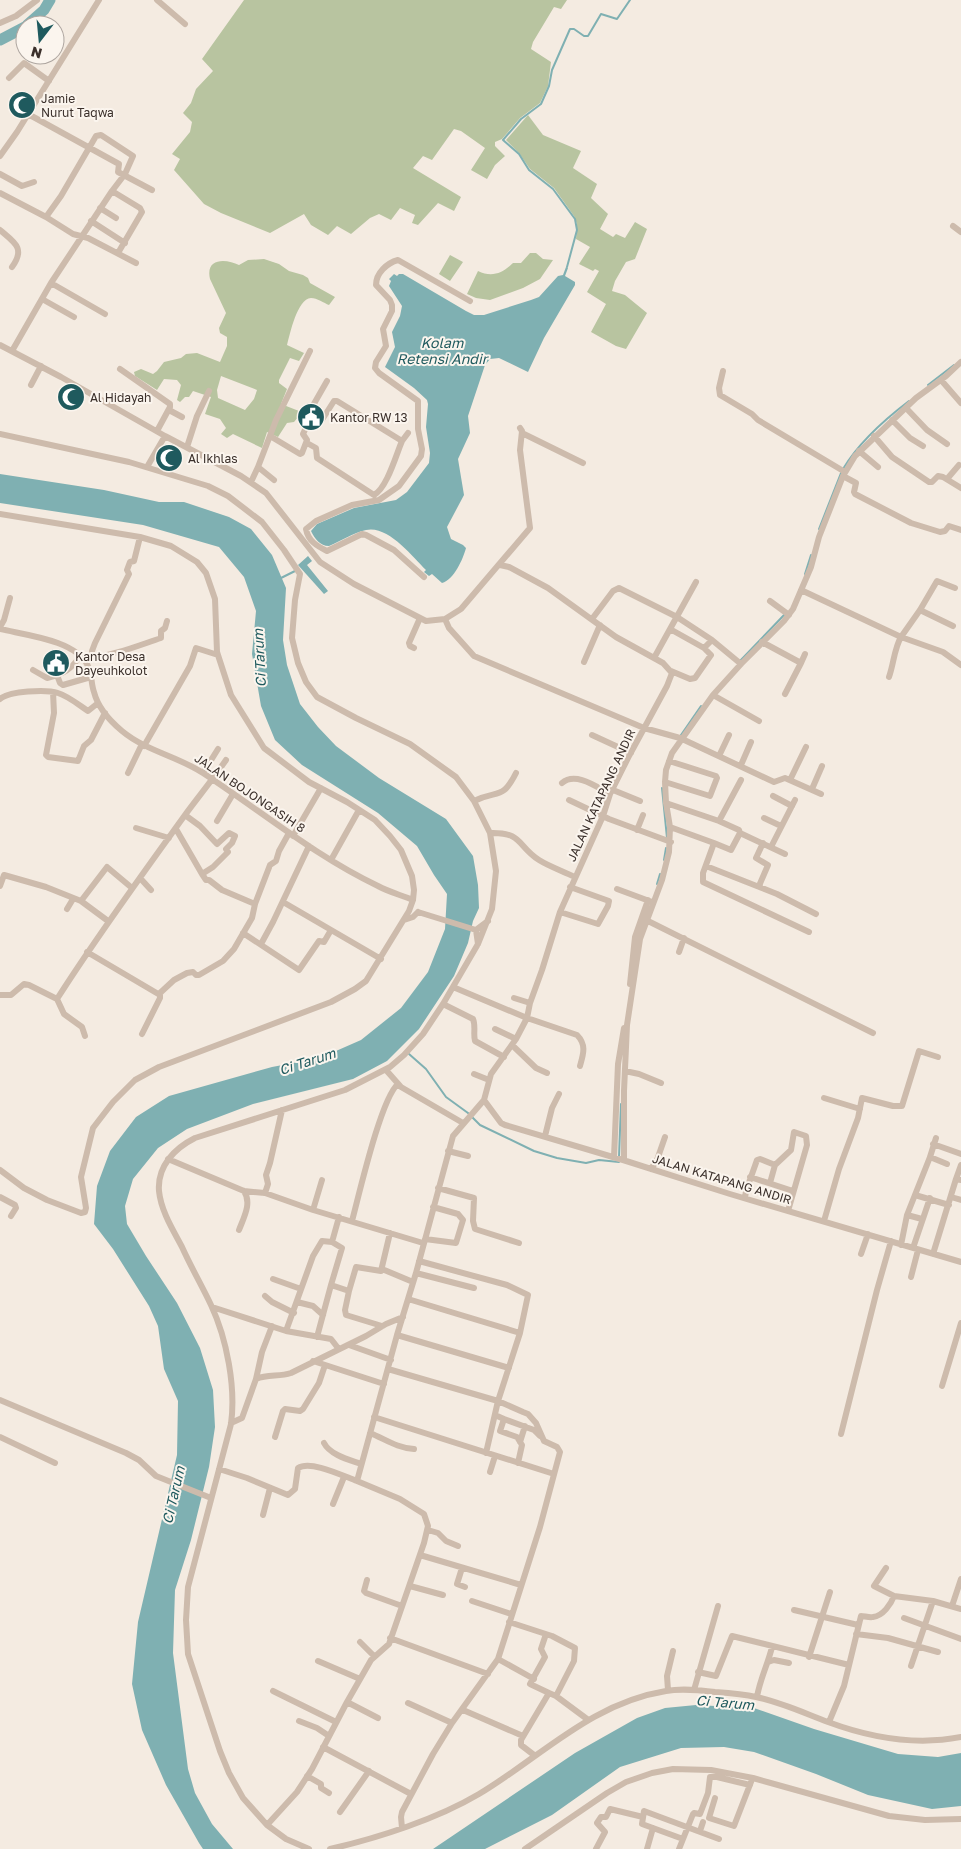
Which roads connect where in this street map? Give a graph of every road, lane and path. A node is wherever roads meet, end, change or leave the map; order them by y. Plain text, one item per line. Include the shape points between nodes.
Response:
1 (37, 0) edge
2 (99, 0) edge
3 (157, 0) edge
4 (0, 23) edge
5 (185, 24) dead end
6 (9, 78) dead end
7 (48, 81) junction
8 (28, 114) junction
9 (90, 148) junction
10 (0, 156) edge
11 (0, 174) edge
12 (125, 174) junction
13 (34, 182) dead end
14 (152, 190) dead end
15 (112, 191) junction
16 (0, 193) edge
17 (100, 208) junction
18 (46, 217) junction
19 (116, 218) dead end
20 (91, 221) junction
21 (953, 226) dead end
22 (0, 230) edge
23 (961, 232) edge
24 (81, 236) junction
25 (125, 243) junction
26 (118, 253) junction
27 (136, 263) dead end
28 (12, 267) dead end
29 (51, 283) junction
30 (42, 299) junction
31 (470, 301) dead end
32 (105, 314) dead end
33 (74, 316) dead end
34 (0, 344) edge
35 (12, 351) junction
36 (310, 352) dead end
37 (961, 362) edge
38 (41, 366) junction
39 (120, 369) dead end
40 (723, 370) dead end
41 (941, 380) junction
42 (327, 381) dead end
43 (31, 385) dead end
44 (209, 391) dead end
45 (961, 403) edge
46 (906, 408) junction
47 (169, 410) junction
48 (182, 417) dead end
49 (892, 420) junction
50 (320, 424) dead end
51 (156, 431) junction
52 (408, 432) dead end
53 (0, 434) edge
54 (164, 436) junction
55 (270, 436) junction
56 (874, 436) junction
57 (402, 441) junction
58 (306, 443) junction
59 (947, 444) dead end
60 (923, 446) dead end
61 (187, 447) junction
62 (859, 451) junction
63 (583, 463) dead end
64 (958, 465) dead end
65 (147, 467) junction
66 (258, 467) junction
67 (878, 467) dead end
68 (843, 472) junction
69 (947, 479) junction
70 (274, 480) dead end
71 (251, 482) junction
72 (961, 488) edge
73 (0, 514) edge
74 (961, 530) edge
75 (140, 537) junction
76 (500, 565) junction
77 (424, 578) dead end
78 (696, 582) dead end
79 (955, 588) dead end
80 (801, 590) junction
81 (10, 598) dead end
82 (770, 600) dead end
83 (920, 610) junction
84 (787, 613) junction
85 (676, 617) junction
86 (420, 618) junction
87 (592, 619) junction
88 (167, 620) dead end
89 (445, 620) junction
90 (600, 625) junction
91 (953, 626) dead end
92 (0, 628) edge
93 (670, 629) junction
94 (901, 636) junction
95 (712, 640) junction
96 (762, 642) junction
97 (414, 648) dead end
98 (704, 648) junction
99 (805, 654) dead end
100 (218, 655) junction
101 (82, 657) junction
102 (93, 658) junction
103 (654, 658) junction
104 (584, 662) dead end
105 (740, 662) junction
106 (800, 663) junction
107 (961, 665) edge
108 (33, 670) dead end
109 (671, 671) junction
110 (57, 675) junction
111 (91, 677) junction
112 (889, 677) dead end
113 (47, 678) junction
114 (45, 691) junction
115 (53, 692) junction
116 (785, 694) dead end
117 (714, 695) junction
118 (0, 699) edge
119 (98, 703) junction
120 (104, 713) junction
121 (759, 721) dead end
122 (644, 728) junction
123 (592, 735) dead end
124 (729, 735) dead end
125 (679, 738) junction
126 (751, 742) dead end
127 (143, 745) junction
128 (806, 747) dead end
129 (218, 749) dead end
130 (631, 753) junction
131 (719, 756) junction
132 (226, 760) dead end
133 (669, 761) junction
134 (740, 765) junction
135 (822, 766) dead end
136 (128, 773) dead end
137 (203, 773) junction
138 (516, 773) dead end
139 (212, 780) junction
140 (741, 780) dead end
141 (790, 780) junction
142 (562, 782) dead end
143 (665, 782) junction
144 (321, 788) junction
145 (812, 789) junction
146 (612, 792) junction
147 (233, 794) junction
148 (821, 794) dead end
149 (773, 796) dead end
150 (569, 800) dead end
151 (474, 801) junction
152 (640, 801) dead end
153 (666, 803) junction
154 (360, 810) junction
155 (185, 815) junction
156 (643, 815) dead end
157 (603, 816) junction
158 (764, 818) dead end
159 (217, 821) dead end
160 (719, 821) junction
161 (782, 826) junction
162 (670, 827) junction
163 (136, 828) dead end
164 (176, 829) junction
165 (637, 830) junction
166 (490, 833) junction
167 (740, 833) junction
168 (291, 834) junction
169 (169, 838) junction
170 (668, 841) junction
171 (714, 843) junction
172 (763, 843) junction
173 (309, 846) junction
174 (771, 847) junction
175 (785, 854) dead end
176 (331, 860) junction
177 (706, 866) junction
178 (202, 874) junction
179 (575, 877) junction
180 (140, 878) junction
181 (0, 886) edge
182 (759, 886) junction
183 (570, 887) junction
184 (132, 888) junction
185 (617, 889) dead end
186 (150, 890) dead end
187 (413, 898) junction
188 (73, 899) junction
189 (81, 901) junction
190 (651, 901) junction
191 (283, 902) junction
192 (255, 904) junction
193 (67, 909) dead end
194 (418, 912) junction
195 (560, 912) junction
196 (816, 914) dead end
197 (404, 920) junction
198 (488, 920) junction
199 (646, 920) junction
200 (108, 921) junction
201 (331, 930) junction
202 (476, 930) junction
203 (243, 932) junction
204 (809, 932) dead end
205 (684, 938) junction
206 (261, 944) junction
207 (478, 944) junction
208 (87, 952) junction
209 (679, 952) dead end
210 (380, 959) junction
211 (453, 987) junction
212 (0, 995) edge
213 (160, 995) junction
214 (514, 998) dead end
215 (57, 999) junction
216 (530, 1003) junction
217 (443, 1004) junction
218 (527, 1018) junction
219 (495, 1029) dead end
220 (873, 1033) dead end
221 (142, 1034) dead end
222 (85, 1036) dead end
223 (516, 1039) junction
224 (512, 1045) junction
225 (504, 1057) junction
226 (938, 1057) dead end
227 (580, 1066) dead end
228 (386, 1070) junction
229 (625, 1071) junction
230 (547, 1073) dead end
231 (474, 1074) dead end
232 (489, 1080) junction
233 (661, 1083) dead end
234 (398, 1084) junction
235 (559, 1094) dead end
236 (824, 1098) dead end
237 (484, 1100) junction
238 (860, 1109) junction
239 (282, 1110) junction
240 (463, 1123) junction
241 (545, 1136) junction
242 (665, 1137) dead end
243 (448, 1151) junction
244 (961, 1154) edge
245 (468, 1156) dead end
246 (930, 1157) junction
247 (168, 1159) junction
248 (619, 1159) junction
249 (947, 1164) dead end
250 (775, 1165) junction
251 (961, 1165) edge
252 (651, 1169) junction
253 (0, 1170) edge
254 (750, 1176) junction
255 (322, 1180) dead end
256 (959, 1180) edge
257 (770, 1183) junction
258 (438, 1188) junction
259 (244, 1191) junction
260 (793, 1191) junction
261 (265, 1193) junction
262 (915, 1195) junction
263 (0, 1197) edge
264 (951, 1197) junction
265 (745, 1198) junction
266 (930, 1198) junction
267 (961, 1200) edge
268 (949, 1205) junction
269 (433, 1207) junction
270 (313, 1210) junction
271 (788, 1211) junction
272 (907, 1215) junction
273 (11, 1216) dead end
274 (339, 1217) junction
275 (922, 1219) junction
276 (352, 1221) junction
277 (824, 1221) junction
278 (240, 1230) dead end
279 (390, 1233) junction
280 (868, 1234) junction
281 (424, 1241) junction
282 (891, 1241) junction
283 (332, 1242) junction
284 (519, 1243) dead end
285 (901, 1244) junction
286 (916, 1249) junction
287 (861, 1254) dead end
288 (932, 1254) junction
289 (419, 1261) junction
290 (961, 1262) edge
291 (382, 1269) junction
292 (416, 1273) junction
293 (910, 1277) dead end
294 (273, 1279) dead end
295 (414, 1282) junction
296 (331, 1285) junction
297 (474, 1288) dead end
298 (302, 1289) junction
299 (349, 1291) junction
300 (264, 1296) dead end
301 (408, 1299) junction
302 (297, 1302) junction
303 (212, 1307) junction
304 (294, 1313) junction
305 (323, 1315) junction
306 (403, 1317) junction
307 (961, 1323) edge
308 (272, 1326) junction
309 (382, 1326) junction
310 (286, 1331) junction
311 (520, 1333) junction
312 (397, 1334) junction
313 (317, 1337) junction
314 (959, 1337) edge
315 (349, 1345) junction
316 (338, 1348) junction
317 (390, 1360) junction
318 (313, 1361) junction
319 (325, 1365) junction
320 (509, 1368) junction
321 (388, 1369) junction
322 (256, 1380) junction
323 (384, 1384) junction
324 (942, 1386) dead end
325 (0, 1400) edge
326 (498, 1401) junction
327 (495, 1416) junction
328 (374, 1417) junction
329 (504, 1419) junction
330 (231, 1423) junction
331 (525, 1426) junction
332 (370, 1433) junction
333 (841, 1434) dead end
334 (0, 1437) edge
335 (275, 1437) dead end
336 (542, 1438) junction
337 (520, 1442) junction
338 (324, 1443) dead end
339 (414, 1449) dead end
340 (486, 1453) junction
341 (495, 1456) junction
342 (55, 1463) dead end
343 (518, 1463) junction
344 (361, 1464) junction
345 (219, 1469) junction
346 (490, 1472) dead end
347 (554, 1474) junction
348 (344, 1477) junction
349 (357, 1481) junction
350 (270, 1488) junction
351 (211, 1498) junction
352 (333, 1504) dead end
353 (263, 1515) dead end
354 (428, 1530) junction
355 (458, 1546) dead end
356 (420, 1555) junction
357 (462, 1568) junction
358 (886, 1568) dead end
359 (961, 1579) edge
360 (368, 1580) dead end
361 (521, 1585) junction
362 (410, 1586) junction
363 (466, 1587) dead end
364 (830, 1592) dead end
365 (443, 1595) dead end
366 (894, 1596) junction
367 (472, 1601) dead end
368 (933, 1601) junction
369 (402, 1606) junction
370 (718, 1606) dead end
371 (952, 1606) junction
372 (961, 1609) edge
373 (794, 1610) dead end
374 (512, 1614) junction
375 (822, 1616) junction
376 (904, 1618) dead end
377 (509, 1622) junction
378 (858, 1625) junction
379 (925, 1626) junction
380 (546, 1634) junction
381 (856, 1634) junction
382 (390, 1638) junction
383 (961, 1639) edge
384 (360, 1642) dead end
385 (918, 1645) junction
386 (772, 1647) junction
387 (673, 1651) dead end
388 (938, 1652) dead end
389 (374, 1656) junction
390 (810, 1657) junction
391 (498, 1659) junction
392 (318, 1661) dead end
393 (768, 1662) junction
394 (789, 1663) dead end
395 (849, 1665) junction
396 (911, 1666) dead end
397 (698, 1672) junction
398 (488, 1674) junction
399 (360, 1679) junction
400 (534, 1679) junction
401 (668, 1690) junction
402 (694, 1690) junction
403 (273, 1691) dead end
404 (549, 1693) junction
405 (556, 1696) junction
406 (757, 1697) junction
407 (346, 1702) junction
408 (408, 1702) dead end
409 (463, 1710) junction
410 (378, 1718) dead end
411 (587, 1719) junction
412 (299, 1721) dead end
413 (336, 1722) junction
414 (829, 1722) junction
415 (452, 1723) junction
416 (329, 1736) junction
417 (523, 1736) junction
418 (961, 1738) edge
419 (323, 1747) junction
420 (534, 1755) junction
421 (369, 1771) junction
422 (307, 1776) junction
423 (752, 1778) junction
424 (750, 1785) junction
425 (329, 1793) dead end
426 (411, 1794) junction
427 (715, 1798) dead end
428 (340, 1812) dead end
429 (643, 1817) junction
430 (961, 1819) edge
431 (702, 1822) dead end
432 (267, 1825) junction
433 (688, 1826) junction
434 (402, 1828) junction
435 (653, 1828) junction
436 (700, 1831) junction
437 (683, 1839) junction
438 (719, 1839) dead end
439 (309, 1849) edge
440 (330, 1849) edge
441 (525, 1849) edge
442 (596, 1849) edge
443 (646, 1849) edge
444 (679, 1849) edge

1 - 4 street via 16,16
2 - 7 street
3 - 5 street
6 - 7 street via 24,63
7 - 8 street
8 - 9 street
8 - 10 street
9 - 12 street via 119,164 118,172
9 - 12 street via 99,134 131,154 133,157
9 - 18 street
11 - 13 street via 22,186
12 - 14 street
12 - 15 street
15 - 17 street
15 - 25 street via 142,209
16 - 18 street
17 - 19 street
17 - 20 street
18 - 24 street
20 - 24 street
20 - 25 street
21 - 23 street
22 - 28 street via 18,248
24 - 26 street
24 - 29 street
25 - 26 street
26 - 27 street
29 - 30 street
29 - 32 street
30 - 33 street
30 - 35 street
31 - 77 street via 398,260 380,272 376,285 390,300 392,311 383,329 386,346 375,368 418,402 421,456 399,486 379,500 352,505 306,529 315,544 327,551 366,535 394,550
34 - 35 street
35 - 38 street
36 - 55 street
37 - 41 street
38 - 43 street
38 - 51 street
39 - 47 street via 168,402
40 - 68 street via 718,390 720,395
41 - 45 street
41 - 46 street
42 - 58 street via 306,416 309,422 303,434
44 - 61 street
46 - 49 street
46 - 59 street via 927,430
47 - 48 street
47 - 51 street
49 - 56 street
49 - 60 street
50 - 57 street via 337,401
51 - 54 street
52 - 57 street
53 - 65 street
54 - 61 street
54 - 65 street
55 - 58 street via 300,454
55 - 66 street
56 - 62 street
56 - 69 street via 892,457 929,482 938,476
57 - 58 street via 388,475 374,495 316,458 316,448
61 - 71 street
62 - 67 street
62 - 68 street
63 - 76 street via 521,431 520,450 530,526
64 - 69 street
65 - 151 street via 208,486 228,496 262,522 300,574 292,638 301,674 309,688 317,697 412,746 456,777
66 - 70 street
66 - 71 street
68 - 74 street via 856,484 855,494 911,523 943,532 949,526
68 - 80 street
69 - 72 street
71 - 86 street via 266,493 320,562 354,584
73 - 75 street
75 - 100 street via 184,552 206,573 215,598
75 - 102 street via 134,561 127,569 129,574 95,643
76 - 87 street via 509,566 548,588
76 - 89 street via 462,609
78 - 85 street
79 - 83 street via 937,581
80 - 84 street
80 - 94 street
81 - 92 street
82 - 84 street
83 - 91 street
83 - 94 street
84 - 96 street
85 - 87 street via 619,588
85 - 93 street
85 - 95 street
86 - 89 street via 426,621
86 - 97 street via 409,644
87 - 90 street
88 - 102 street via 161,638 119,653
89 - 122 street via 448,628 474,656
90 - 103 street
90 - 104 street
92 - 101 street via 55,643
93 - 98 street
93 - 103 street
94 - 107 street via 943,652
94 - 112 street
95 - 98 street
95 - 105 street
96 - 105 street
96 - 106 street
98 - 109 street via 711,656 695,678
99 - 106 street
100 - 127 street via 196,648 190,666
100 - 144 street via 231,695 264,748
101 - 102 street
101 - 110 street via 72,668
101 - 111 street, JALAN BOJONGASIH 8
103 - 109 street
105 - 117 street
106 - 116 street
108 - 113 street
109 - 122 street, JALAN KATAPANG ANDIR via 671,679
110 - 111 street via 63,685
110 - 113 street
111 - 119 street, JALAN BOJONGASIH 8
113 - 114 street
114 - 115 street
114 - 118 street via 14,693
115 - 119 street via 88,710
115 - 120 street via 54,713 48,757 78,761
117 - 121 street
117 - 125 street
119 - 120 street, JALAN BOJONGASIH 8
120 - 127 street, JALAN BOJONGASIH 8 via 124,733
122 - 125 street
122 - 130 street, JALAN KATAPANG ANDIR
123 - 130 street
124 - 131 street
125 - 131 street
125 - 133 street
126 - 134 street
127 - 136 street
127 - 137 street, JALAN BOJONGASIH 8
128 - 141 street
129 - 137 street
130 - 146 street, JALAN KATAPANG ANDIR
131 - 134 street
132 - 139 street
133 - 143 street
133 - 143 street via 717,778 710,796
134 - 141 street via 774,782 783,778
135 - 145 street
137 - 139 street, JALAN BOJONGASIH 8
138 - 151 street via 503,792
139 - 147 street, JALAN BOJONGASIH 8
139 - 155 street
140 - 160 street
141 - 145 street
142 - 146 street via 581,780
143 - 153 street
144 - 154 street
144 - 168 street
145 - 148 street
146 - 152 street
146 - 157 street, JALAN KATAPANG ANDIR
147 - 159 street
147 - 168 street, JALAN BOJONGASIH 8
149 - 161 street via 793,803
150 - 157 street
151 - 166 street
153 - 160 street
153 - 162 street
154 - 176 street
154 - 187 street via 375,820 401,850 412,876
155 - 164 street
155 - 178 street via 217,844 229,833 235,836 226,849 228,852
156 - 165 street
157 - 165 street
157 - 179 street, JALAN KATAPANG ANDIR
158 - 161 street
160 - 167 street
161 - 174 street
162 - 170 street
162 - 171 street
163 - 169 street
164 - 169 street
164 - 178 street
165 - 170 street
166 - 179 street via 511,835 537,858
166 - 198 street via 496,880
167 - 171 street via 731,850
167 - 172 street
168 - 173 street, JALAN BOJONGASIH 8
168 - 192 street via 276,861 270,865
169 - 180 street
170 - 190 street via 662,880
171 - 177 street
172 - 174 street
172 - 182 street via 756,858 768,865
173 - 176 street, JALAN BOJONGASIH 8
173 - 191 street
174 - 175 street
176 - 187 street, JALAN BOJONGASIH 8 via 379,887
177 - 182 street
177 - 204 street via 702,878 705,883
178 - 192 street via 222,890
179 - 183 street, JALAN KATAPANG ANDIR
180 - 184 street
180 - 186 street
181 - 188 street via 4,875
182 - 196 street
183 - 195 street, JALAN KATAPANG ANDIR
183 - 195 street via 609,901 608,906 598,924
184 - 189 street via 107,868
184 - 200 street
185 - 190 street
187 - 194 street
187 - 197 street
188 - 189 street
188 - 193 street
189 - 200 street
190 - 199 street
190 - 248 street via 634,937 618,1064
191 - 201 street
191 - 206 street
192 - 203 street via 252,918
194 - 197 street
194 - 202 street
195 - 216 street, JALAN KATAPANG ANDIR
197 - 210 street
198 - 202 street
198 - 207 street
199 - 205 street
199 - 229 street via 640,939 628,1025
200 - 208 street
201 - 206 street via 299,970
201 - 210 street
202 - 207 street
203 - 206 street
203 - 213 street via 223,961 198,976 193,972 174,980
205 - 209 street
205 - 220 street
207 - 211 street
208 - 213 street
208 - 215 street
210 - 253 street via 366,981 331,1002 159,1067 135,1080 95,1125 81,1173 85,1212 47,1200
211 - 217 street
211 - 218 street
212 - 215 street via 11,995 26,984
213 - 221 street
214 - 216 street
215 - 222 street via 64,1014 82,1026
216 - 218 street, JALAN KATAPANG ANDIR
217 - 225 street via 473,1019 475,1041
217 - 228 street via 423,1034
218 - 223 street, JALAN KATAPANG ANDIR
218 - 227 street via 580,1038 584,1051
219 - 223 street
223 - 224 street, JALAN KATAPANG ANDIR
224 - 225 street, JALAN KATAPANG ANDIR
224 - 230 street via 536,1068
225 - 232 street, JALAN KATAPANG ANDIR
226 - 238 street via 918,1051 902,1106 862,1098
228 - 234 street
228 - 239 street via 345,1090
229 - 233 street
229 - 248 street
231 - 232 street
232 - 237 street, JALAN KATAPANG ANDIR
234 - 240 street
234 - 276 street via 391,1092 376,1135
235 - 241 street
236 - 238 street
237 - 240 street
237 - 241 street, JALAN KATAPANG ANDIR via 503,1124
238 - 277 street
239 - 247 street via 195,1138 183,1144
239 - 261 street via 266,1175
240 - 243 street via 453,1136
241 - 248 street, JALAN KATAPANG ANDIR
242 - 252 street
243 - 245 street
243 - 258 street
244 - 246 street via 935,1141
246 - 249 street
246 - 262 street
247 - 259 street
247 - 303 street via 159,1183 164,1211
248 - 252 street, JALAN KATAPANG ANDIR
250 - 254 street via 757,1160
250 - 257 street
250 - 260 street via 790,1150 795,1131 806,1136 807,1145
251 - 256 street
252 - 265 street, JALAN KATAPANG ANDIR
254 - 257 street
254 - 265 street
255 - 270 street
256 - 264 street
257 - 260 street
258 - 269 street
258 - 284 street via 474,1198 476,1229
259 - 261 street
259 - 278 street via 248,1203
260 - 271 street
261 - 270 street
262 - 266 street
262 - 272 street
263 - 273 street via 16,1204
264 - 267 street
264 - 268 street
265 - 271 street, JALAN KATAPANG ANDIR
266 - 268 street
266 - 275 street
268 - 288 street
269 - 281 street
269 - 281 street via 458,1214 463,1220 456,1243
270 - 274 street
271 - 277 street, JALAN KATAPANG ANDIR
272 - 275 street
272 - 285 street
274 - 276 street
274 - 283 street
275 - 286 street
276 - 279 street
277 - 280 street, JALAN KATAPANG ANDIR
279 - 281 street
279 - 291 street
280 - 282 street, JALAN KATAPANG ANDIR
280 - 287 street
281 - 289 street
282 - 285 street, JALAN KATAPANG ANDIR
282 - 333 street
283 - 296 street via 342,1249
283 - 298 street via 322,1241
285 - 286 street, JALAN KATAPANG ANDIR
286 - 288 street, JALAN KATAPANG ANDIR
286 - 293 street
288 - 290 street, JALAN KATAPANG ANDIR
289 - 292 street
289 - 311 street via 526,1293 528,1297
291 - 295 street
291 - 299 street via 379,1272 356,1267
292 - 295 street
292 - 297 street
294 - 298 street
295 - 301 street
296 - 299 street
296 - 305 street
298 - 302 street
299 - 309 street via 346,1315
300 - 304 street
301 - 306 street
301 - 311 street
302 - 304 street
302 - 305 street via 316,1308
303 - 308 street
303 - 330 street via 228,1363 233,1401
304 - 310 street
305 - 313 street
306 - 309 street
306 - 312 street
307 - 314 street
308 - 310 street
308 - 322 street
309 - 315 street
310 - 313 street
311 - 320 street
312 - 317 street
312 - 320 street
313 - 316 street via 331,1339
314 - 324 street
315 - 316 street
315 - 317 street
316 - 318 street
317 - 321 street
318 - 319 street
318 - 322 street via 281,1376 265,1375
319 - 323 street
319 - 335 street via 303,1409 283,1411
320 - 326 street
321 - 323 street
321 - 326 street
322 - 330 street via 242,1418
323 - 328 street
325 - 351 street via 135,1457 151,1473
326 - 327 street
326 - 336 street via 528,1414
327 - 329 street
327 - 340 street
328 - 332 street
328 - 340 street
329 - 331 street
329 - 337 street via 500,1431 517,1437
330 - 345 street
331 - 336 street
331 - 337 street
332 - 339 street via 389,1443
332 - 344 street
334 - 342 street
336 - 347 street via 560,1450
337 - 343 street
338 - 344 street via 336,1454
340 - 341 street
341 - 343 street
341 - 346 street
343 - 347 street
344 - 349 street
345 - 350 street
345 - 351 street
347 - 361 street
348 - 349 street
348 - 350 street via 303,1465 298,1468 292,1493 288,1495
348 - 352 street
349 - 354 street via 420,1510 427,1519
350 - 353 street
351 - 432 street via 188,1587 188,1654 230,1773 243,1798
354 - 355 street
354 - 356 street
356 - 357 street
356 - 362 street
357 - 361 street
357 - 363 street via 457,1584
358 - 366 street via 874,1586
359 - 371 street
360 - 369 street via 366,1593
361 - 374 street
362 - 365 street
362 - 369 street
364 - 375 street
366 - 368 street
366 - 378 street via 875,1617 860,1616
367 - 374 street
368 - 371 street
368 - 379 street
369 - 382 street
370 - 397 street
371 - 372 street
373 - 375 street
374 - 377 street
375 - 378 street
375 - 390 street
376 - 379 street
377 - 380 street
377 - 391 street
378 - 381 street
379 - 383 street
379 - 385 street
380 - 400 street via 541,1650 545,1658
380 - 405 street via 564,1641 576,1652
381 - 385 street
381 - 395 street
382 - 389 street via 385,1648
382 - 398 street
384 - 389 street
385 - 388 street
385 - 396 street
386 - 390 street
386 - 393 street
386 - 397 street via 732,1636 716,1676
387 - 401 street via 667,1676
389 - 399 street
390 - 395 street
391 - 398 street
391 - 400 street
392 - 399 street
393 - 394 street
393 - 406 street
395 - 414 street
397 - 402 street
398 - 409 street
399 - 407 street
400 - 404 street via 530,1685
401 - 402 street
401 - 411 street via 627,1700
402 - 406 street
403 - 413 street
404 - 405 street
404 - 417 street
405 - 411 street
406 - 414 street
407 - 410 street
407 - 413 street
408 - 415 street
409 - 415 street
409 - 417 street
411 - 420 street
412 - 416 street
413 - 416 street
414 - 418 street via 906,1741
415 - 426 street
416 - 419 street
417 - 420 street via 521,1745
419 - 421 street
419 - 422 street
420 - 434 street via 453,1808
421 - 426 street
421 - 428 street
422 - 425 street
422 - 432 street
423 - 424 street
423 - 430 street via 889,1816
423 - 441 street via 704,1770 673,1769 652,1773 607,1793
424 - 427 street via 734,1826 709,1818
424 - 433 street via 710,1777 700,1814 694,1813
426 - 434 street via 401,1817
429 - 433 street via 647,1811
429 - 435 street via 641,1824
429 - 442 street via 610,1809 597,1823 605,1832
431 - 436 street
432 - 439 street
433 - 436 street
433 - 437 street
434 - 440 street
435 - 437 street
435 - 443 street
436 - 438 street
437 - 444 street

